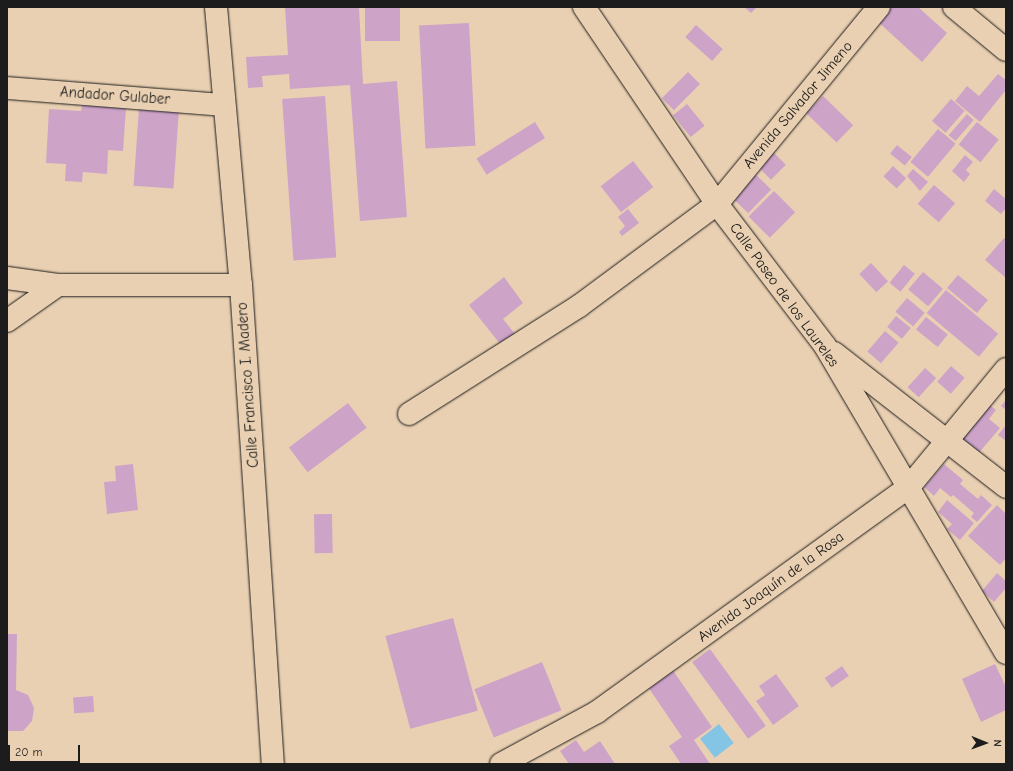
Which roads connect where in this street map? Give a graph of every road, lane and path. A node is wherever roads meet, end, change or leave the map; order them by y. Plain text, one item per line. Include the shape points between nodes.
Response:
1 (216, 7) edge
2 (879, 7) edge
3 (954, 7) edge
4 (586, 8) edge
5 (1006, 50) edge
6 (7, 88) edge
7 (223, 104) junction
8 (717, 204) junction
9 (7, 278) edge
10 (58, 285) junction
11 (241, 285) junction
12 (7, 321) edge
13 (825, 346) junction
14 (1006, 369) edge
15 (409, 414) dead end
16 (949, 441) junction
17 (1006, 487) edge
18 (908, 488) junction
19 (1006, 653) edge
20 (273, 764) edge
21 (501, 764) edge

1 - 7 street, Calle Francisco I. Madero
2 - 8 street, Avenida Salvador Jimeno
3 - 5 street
4 - 8 street, Calle Paseo de los Laureles
6 - 7 street, Andador Gulaber
7 - 11 street, Calle Francisco I. Madero
8 - 13 street, Calle Paseo de los Laureles
8 - 15 street, Avenida Salvador Jimeno via 579,306
9 - 10 street
10 - 11 street
10 - 12 street
11 - 20 street, Calle Francisco I. Madero
13 - 16 street
13 - 18 street, Calle Paseo de los Laureles
14 - 16 street, Avenida Joaquín de la Rosa
16 - 17 street
16 - 18 street, Avenida Joaquín de la Rosa
18 - 19 street, Calle Paseo de los Laureles
18 - 21 street, Avenida Joaquín de la Rosa via 597,712

